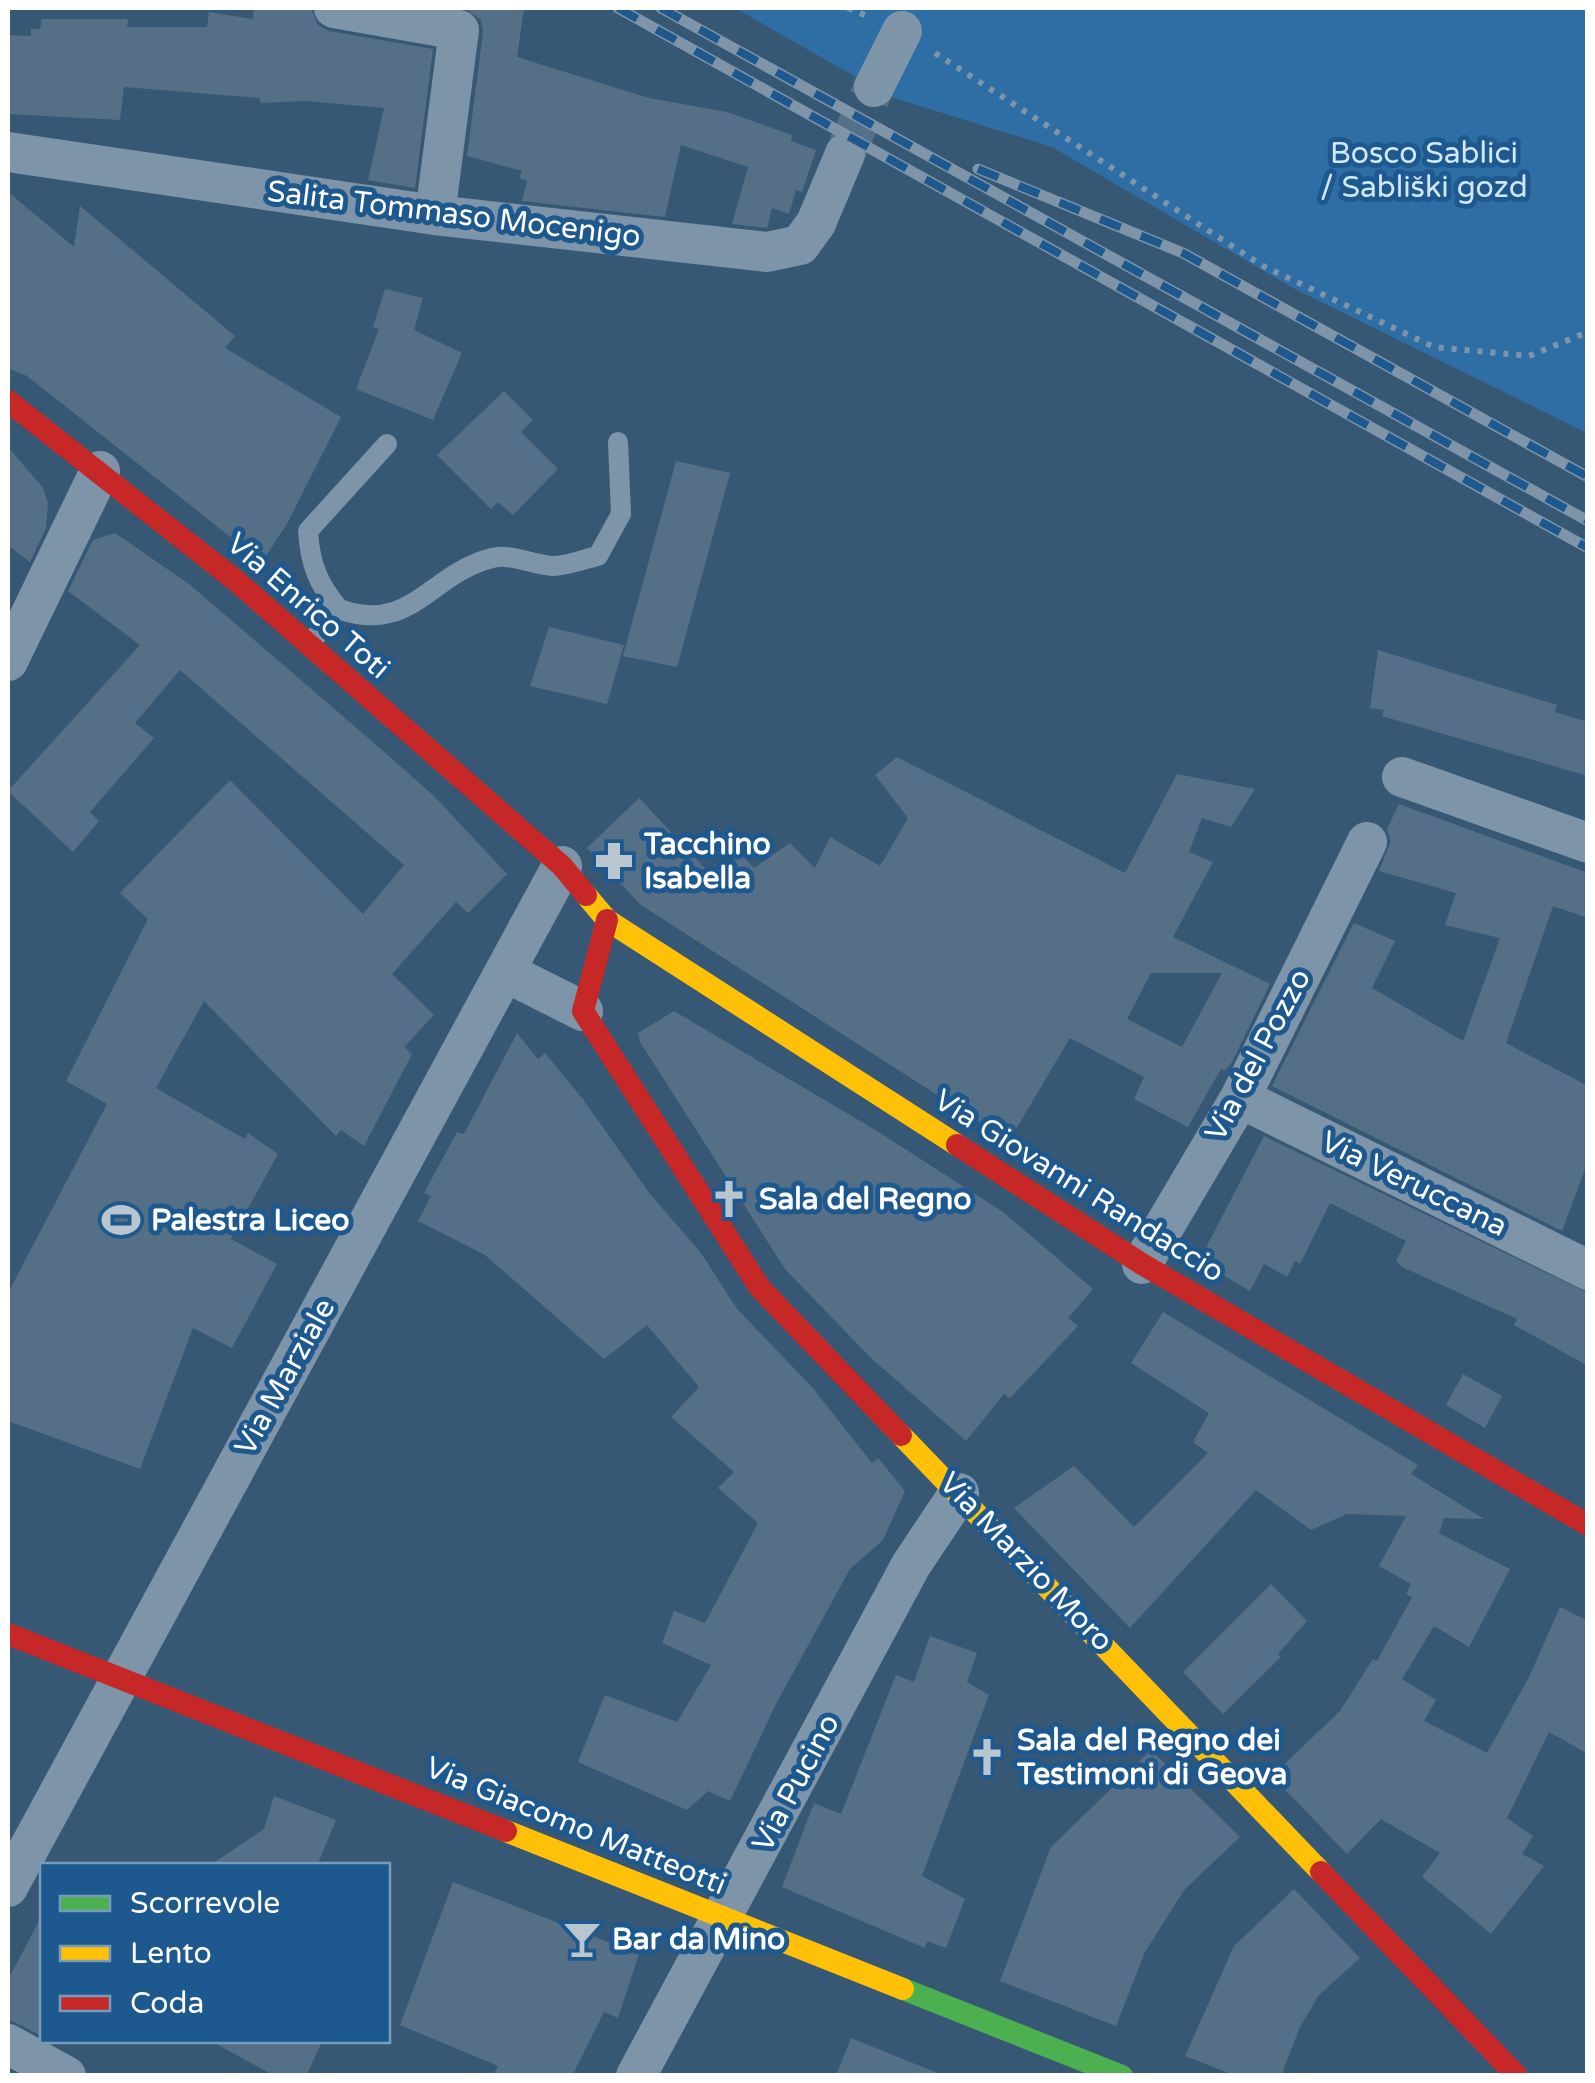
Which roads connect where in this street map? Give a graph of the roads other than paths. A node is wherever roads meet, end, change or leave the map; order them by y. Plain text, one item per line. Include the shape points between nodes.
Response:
1 (334, 8) edge
2 (902, 31) road end
3 (874, 87) tunnel mouth
4 (8, 152) edge
5 (845, 154) tunnel mouth
6 (435, 215) junction
7 (8, 401) edge
8 (618, 442) dead end
9 (387, 444) dead end
10 (100, 470) junction
11 (340, 609) junction
12 (308, 646) junction
13 (8, 662) edge
14 (1402, 777) dead end
15 (1367, 842) dead end
16 (1588, 843) edge
17 (562, 866) junction
18 (606, 920) junction
19 (507, 973) junction
20 (583, 1011) junction
21 (1240, 1098) junction
22 (1142, 1264) junction
23 (1588, 1270) edge
24 (959, 1492) junction
25 (1588, 1525) edge
26 (8, 1634) edge
27 (121, 1678) junction
28 (8, 1887) edge
29 (724, 1918) junction
30 (8, 2044) edge
31 (1097, 2071) edge
32 (66, 2076) edge
33 (636, 2076) edge
34 (1517, 2076) edge

1 - 6 street via 459,30
2 - 3 street
4 - 6 street, Salita Tommaso Mocenigo
5 - 6 street, Salita Tommaso Mocenigo via 800,245 766,252
7 - 10 street, Via Enrico Toti
8 - 11 lane via 621,514 598,556 556,566 497,556 458,569 402,612 362,618
9 - 11 lane via 308,531 310,561
10 - 12 street, Via Enrico Toti
10 - 13 street
11 - 12 lane
12 - 17 street, Via Enrico Toti
14 - 16 street
15 - 21 street, Via del Pozzo
17 - 18 street, Via Giovanni Randaccio
17 - 19 street, Via Marziale
18 - 20 street
18 - 22 street, Via Giovanni Randaccio
19 - 20 street
19 - 27 street, Via Marziale
20 - 24 street, Via Marzio Moro via 760,1288
21 - 22 street, Via del Pozzo
21 - 23 street, Via Veruccana
22 - 25 street, Via Giovanni Randaccio
24 - 29 street, Via Pucino via 911,1565
24 - 34 street, Via Marzio Moro
26 - 27 street, Via Giacomo Matteotti
27 - 28 street, Via Marziale
27 - 29 street, Via Giacomo Matteotti
29 - 31 street, Via Giacomo Matteotti
29 - 33 street, Via Pucino
30 - 32 street

